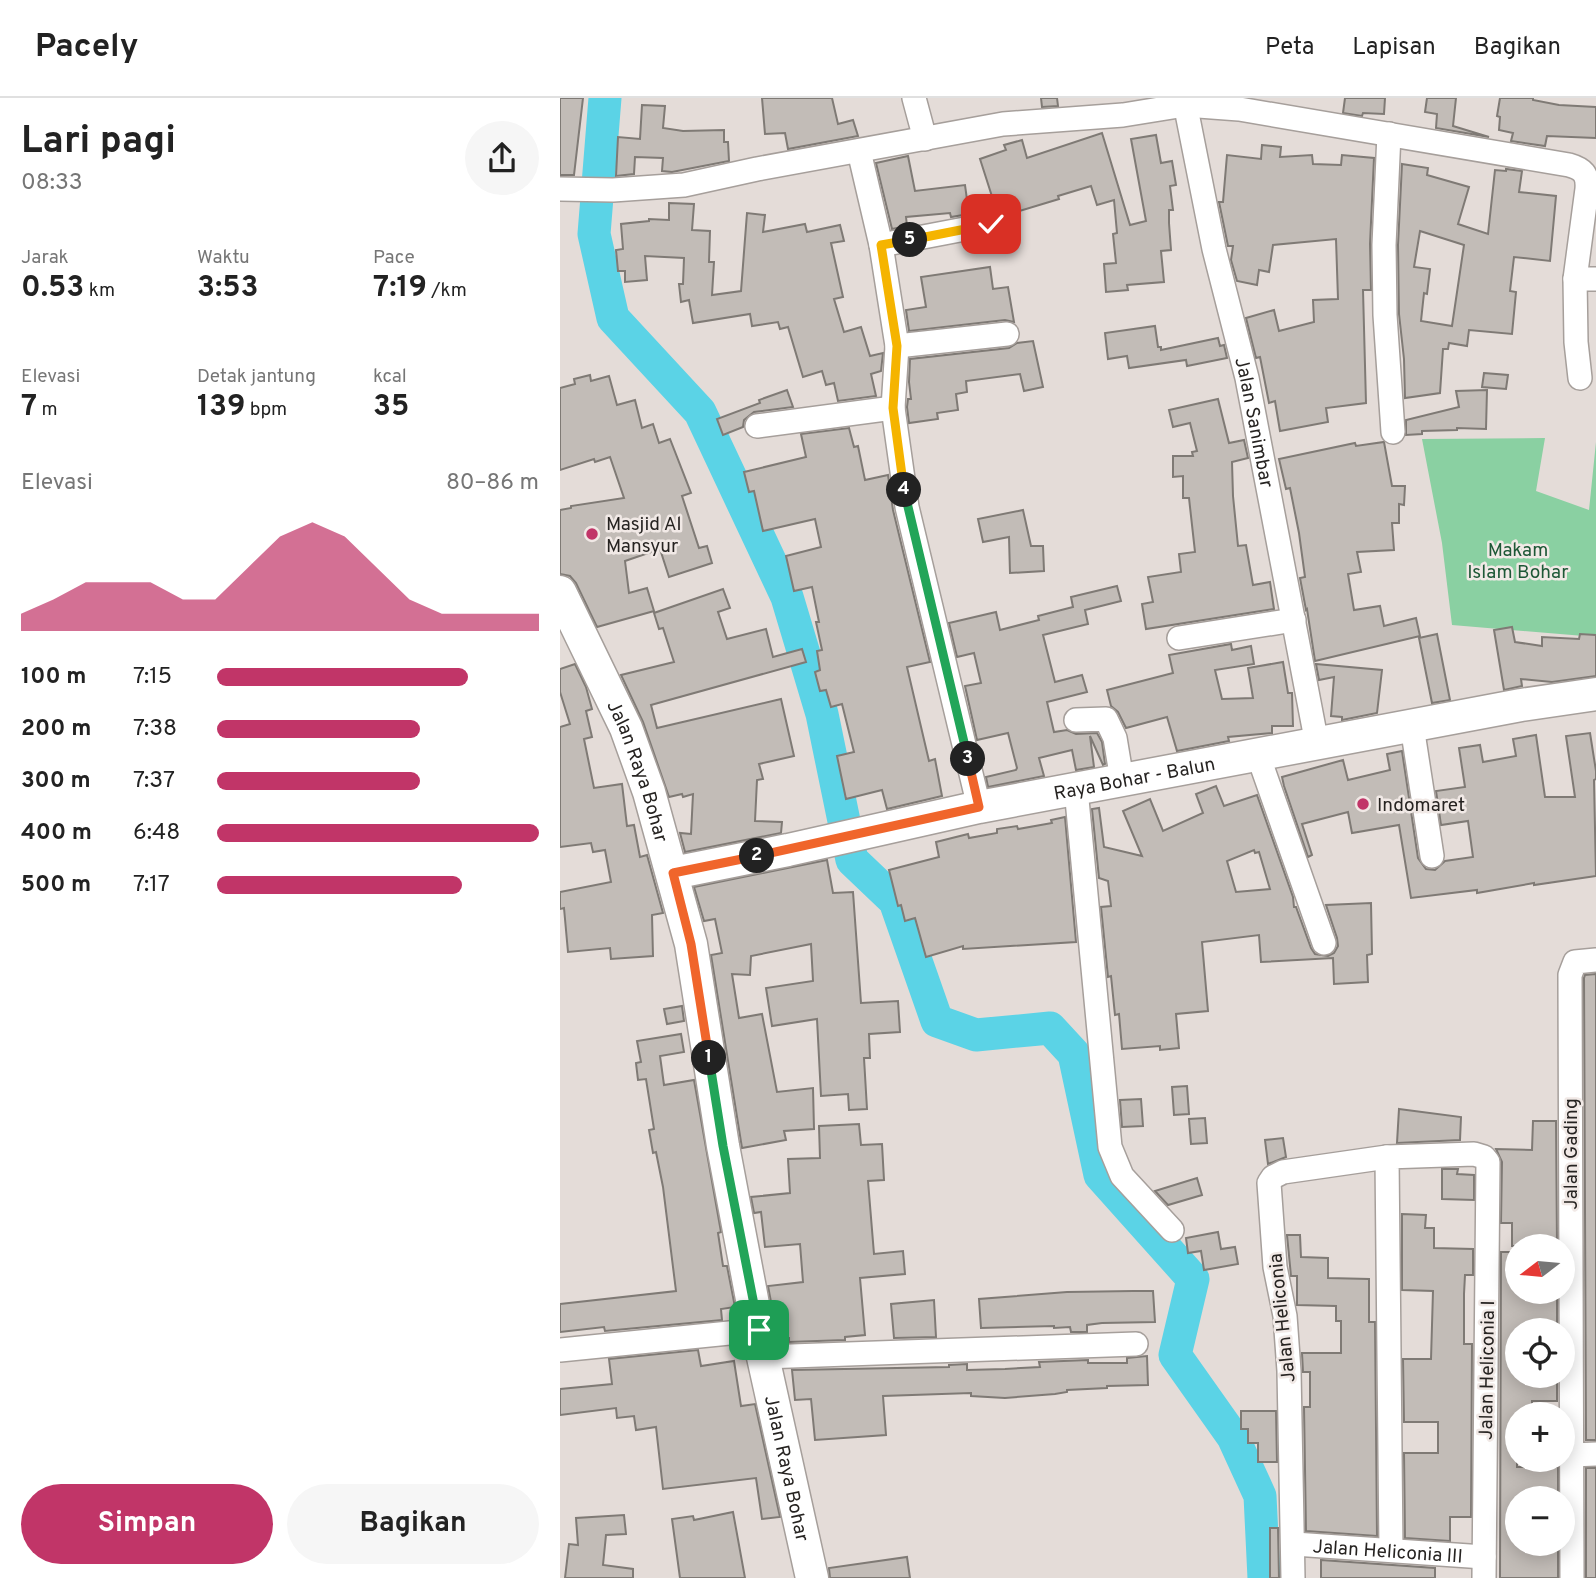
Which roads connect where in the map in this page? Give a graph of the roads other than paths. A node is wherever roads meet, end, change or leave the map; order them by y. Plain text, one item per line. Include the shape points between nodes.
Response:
1 (914, 98) edge
2 (1184, 102) edge
3 (1389, 134) junction
4 (925, 139) junction
5 (859, 151) junction
6 (1590, 165) edge
7 (567, 189) edge
8 (991, 224) dead end
9 (881, 245) junction
10 (1585, 279) edge
11 (1007, 334) dead end
12 (1586, 342) edge
13 (897, 346) junction
14 (1580, 378) dead end
15 (893, 408) junction
16 (757, 426) dead end
17 (1393, 432) dead end
18 (560, 592) edge
19 (1294, 620) junction
20 (1179, 638) dead end
21 (1596, 694) edge
22 (1076, 720) dead end
23 (1412, 726) junction
24 (1317, 744) junction
25 (1258, 755) junction
26 (1122, 780) junction
27 (1076, 789) junction
28 (979, 807) junction
29 (1432, 856) dead end
30 (673, 873) junction
31 (1324, 943) dead end
32 (1596, 960) edge
33 (1387, 1157) junction
34 (1172, 1230) dead end
35 (761, 1343) junction
36 (1136, 1344) dead end
37 (560, 1349) edge
38 (1572, 1402) edge
39 (1596, 1454) edge
40 (1575, 1455) edge
41 (1572, 1472) edge
42 (1294, 1544) junction
43 (1391, 1550) junction
44 (1484, 1567) edge
45 (812, 1578) edge
46 (1293, 1578) edge
47 (1572, 1578) edge

1 - 4 street
2 - 3 street
2 - 4 street via 1123,115 1003,124
2 - 19 street, Jalan Sanimbar via 1247,378
3 - 6 street
3 - 17 street via 1384,245
4 - 5 street
5 - 7 street via 684,185
5 - 9 street
6 - 10 street
8 - 9 street
9 - 13 street
10 - 12 street
11 - 13 street
12 - 14 street
13 - 15 street
15 - 16 street
15 - 28 street via 907,507
18 - 30 street, Jalan Raya Bohar via 626,728
19 - 20 street
19 - 24 street, Jalan Sanimbar
21 - 23 street, Raya Bohar - Balun
22 - 26 street via 1106,719 1115,738
23 - 24 street, Raya Bohar - Balun
23 - 29 street
24 - 25 street, Raya Bohar - Balun
25 - 26 street, Raya Bohar - Balun
25 - 31 street
26 - 27 street, Raya Bohar - Balun
27 - 28 street, Raya Bohar - Balun
27 - 34 street via 1110,1147 1122,1176
28 - 30 street, Raya Bohar - Balun
30 - 35 street, Jalan Raya Bohar via 691,944
32 - 38 street, Jalan Gading via 1575,962 1570,975
33 - 42 street, Jalan Heliconia via 1283,1172 1269,1183 1275,1267 1285,1317
33 - 43 street
33 - 44 street, Jalan Heliconia I via 1474,1154 1489,1162
35 - 36 street
35 - 37 street
35 - 45 street, Jalan Raya Bohar
39 - 40 street
41 - 47 street, Jalan Gading
42 - 43 street, Jalan Heliconia III
42 - 46 street, Jalan Heliconia
43 - 44 street, Jalan Heliconia III

